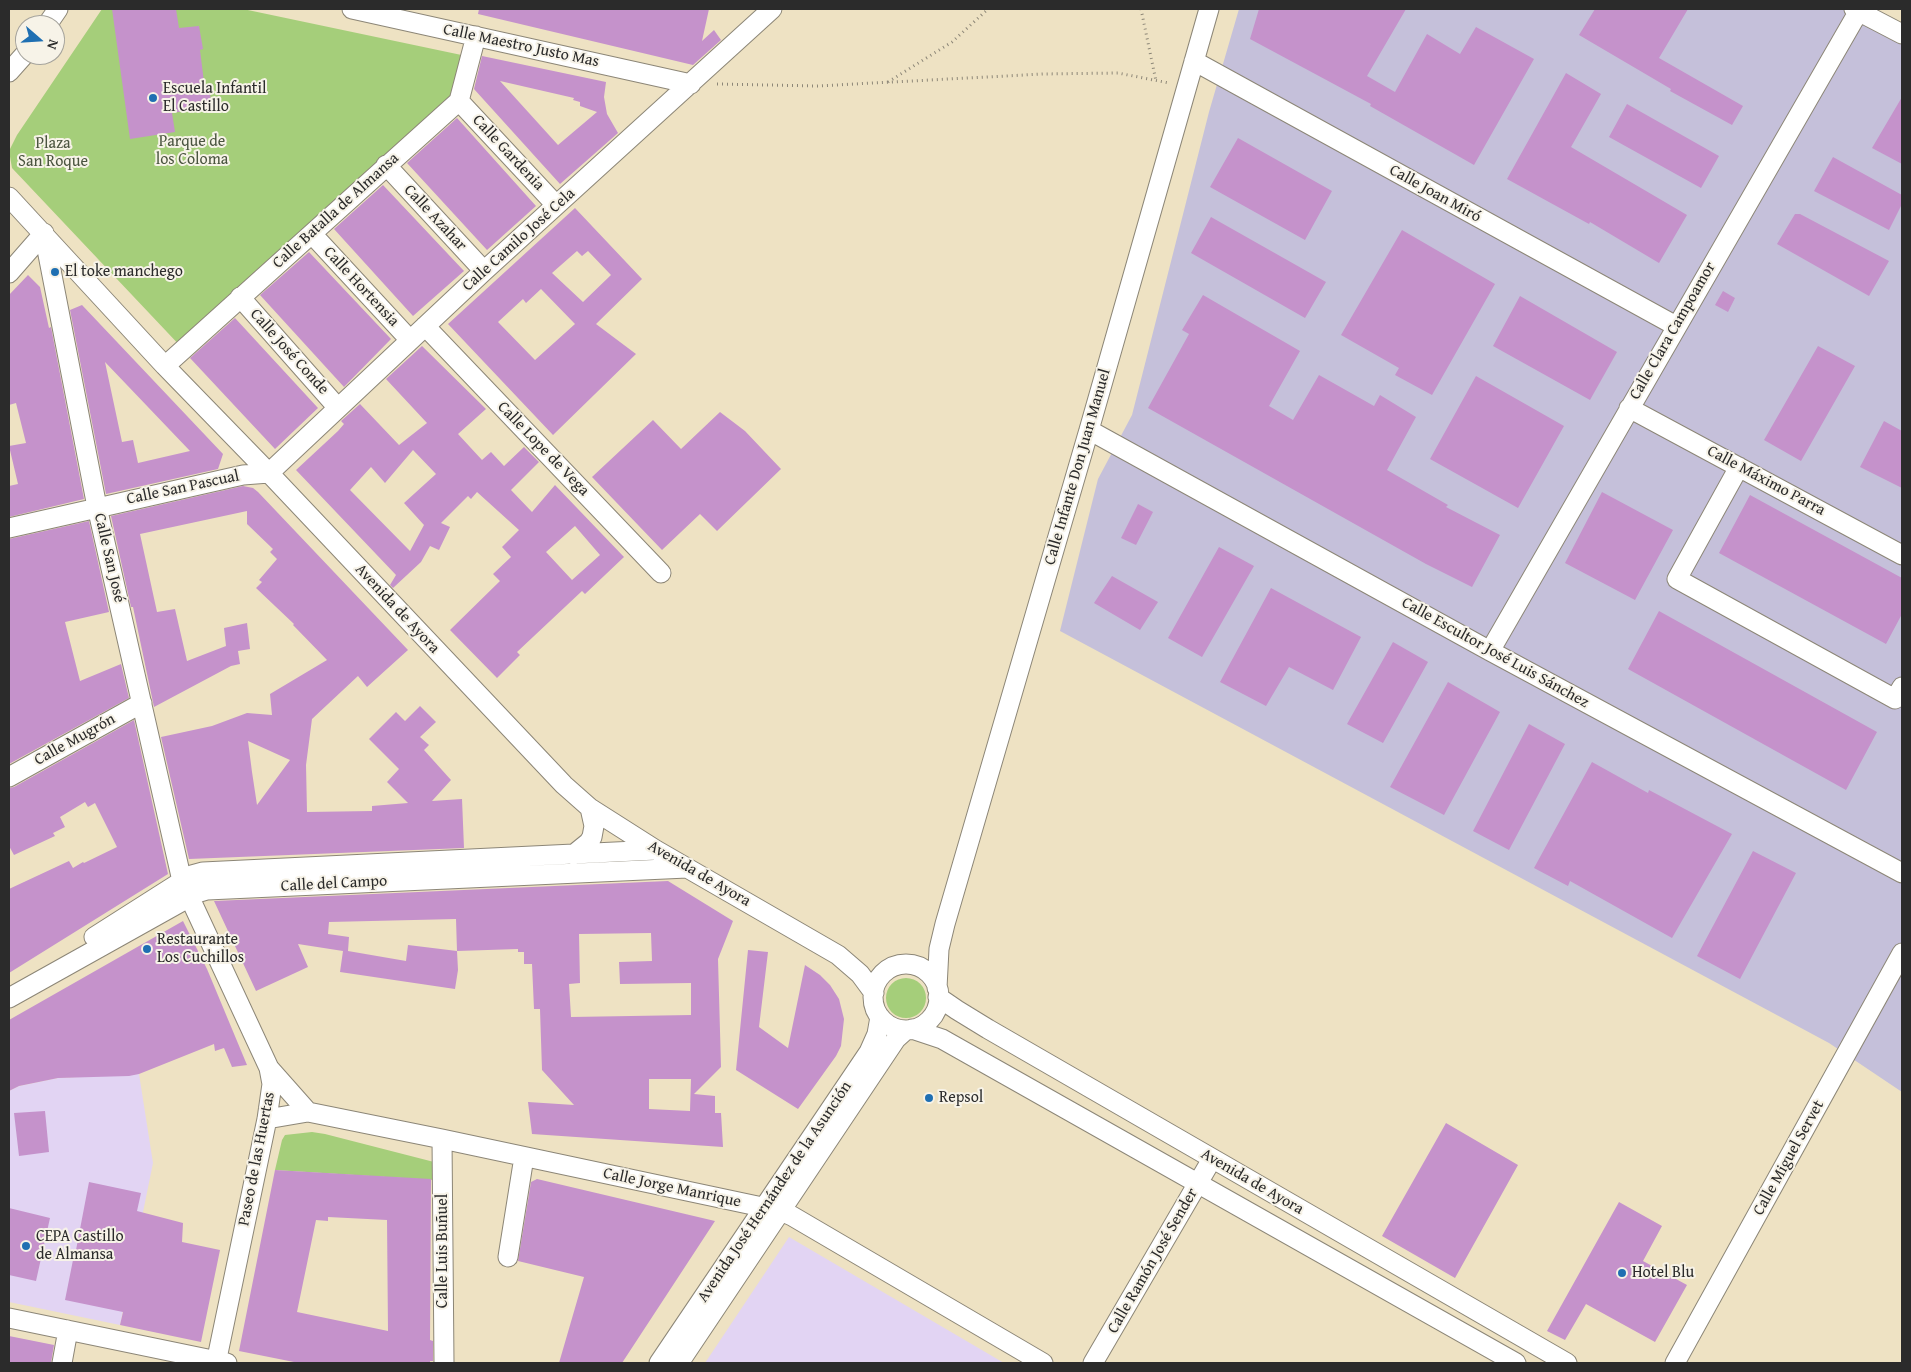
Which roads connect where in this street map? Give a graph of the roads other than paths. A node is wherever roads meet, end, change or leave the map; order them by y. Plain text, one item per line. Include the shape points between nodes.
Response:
1 (352, 9) edge
2 (772, 9) edge
3 (1209, 9) edge
4 (1857, 10) edge
5 (1902, 34) edge
6 (476, 36) junction
7 (1194, 62) junction
8 (691, 84) junction
9 (459, 101) junction
10 (386, 165) junction
11 (9, 197) edge
12 (556, 205) junction
13 (44, 233) junction
14 (312, 234) junction
15 (484, 271) junction
16 (9, 273) edge
17 (240, 297) junction
18 (426, 326) junction
19 (1676, 326) junction
20 (410, 340) junction
21 (165, 366) junction
22 (338, 408) junction
23 (1629, 408) junction
24 (1089, 430) junction
25 (1739, 467) junction
26 (269, 473) junction
27 (98, 507) junction
28 (9, 528) edge
29 (1902, 555) edge
30 (662, 573) dead end
31 (1490, 651) junction
32 (1902, 687) edge
33 (142, 703) junction
34 (9, 777) edge
35 (590, 808) junction
36 (656, 850) junction
37 (573, 855) junction
38 (687, 868) junction
39 (1902, 873) edge
40 (186, 889) junction
41 (945, 924) junction
42 (1902, 953) edge
43 (838, 955) junction
44 (905, 965) junction
45 (9, 992) edge
46 (938, 992) junction
47 (874, 993) junction
48 (9, 998) edge
49 (880, 1017) junction
50 (909, 1029) junction
51 (269, 1068) junction
52 (308, 1112) junction
53 (267, 1120) junction
54 (442, 1139) junction
55 (524, 1157) junction
56 (1212, 1158) junction
57 (1197, 1184) junction
58 (773, 1210) junction
59 (508, 1257) dead end
60 (9, 1318) edge
61 (1507, 1328) junction
62 (68, 1330) junction
63 (1494, 1351) junction
64 (1555, 1360) edge
65 (62, 1363) edge
66 (220, 1363) edge
67 (444, 1363) edge
68 (659, 1363) edge
69 (678, 1363) edge
70 (1043, 1363) edge
71 (1094, 1363) edge
72 (1516, 1363) edge
73 (1675, 1363) edge

1 - 6 street, Calle Maestro Justo Mas
2 - 8 street, Calle Camilo José Cela
3 - 7 street, Calle Infante Don Juan Manuel
4 - 5 street
4 - 19 street, Calle Clara Campoamor
6 - 8 street, Calle Maestro Justo Mas
6 - 9 street
7 - 19 street, Calle Joan Miró
7 - 24 street, Calle Infante Don Juan Manuel
8 - 12 street, Calle Camilo José Cela
9 - 10 street, Calle Batalla de Almansa
9 - 12 street, Calle Gardenia
10 - 14 street, Calle Batalla de Almansa
10 - 15 street, Calle Azahar
11 - 13 street, Avenida de Ayora
12 - 15 street, Calle Camilo José Cela
13 - 16 street
13 - 21 street, Avenida de Ayora
13 - 27 street, Calle San José
14 - 17 street, Calle Batalla de Almansa
14 - 20 street, Calle Hortensia
15 - 18 street, Calle Camilo José Cela
17 - 21 street, Calle Batalla de Almansa
17 - 22 street, Calle José Conde
18 - 20 street, Calle Camilo José Cela
18 - 30 street, Calle Lope de Vega
19 - 23 street, Calle Clara Campoamor
20 - 22 street, Calle Camilo José Cela
21 - 26 street, Avenida de Ayora
22 - 26 street, Calle Camilo José Cela
23 - 25 street, Calle Máximo Parra
23 - 31 street, Calle Clara Campoamor
24 - 31 street, Calle Escultor José Luis Sánchez
24 - 41 street, Calle Infante Don Juan Manuel
25 - 29 street, Calle Máximo Parra
25 - 32 street via 1677,579 1896,699
26 - 27 street, Calle San Pascual via 243,475
26 - 35 street, Avenida de Ayora via 538,760
27 - 28 street, Calle San Pascual
27 - 33 street, Calle San José
31 - 39 street, Calle Escultor José Luis Sánchez
33 - 34 street, Calle Mugrón
33 - 40 street, Calle San José
35 - 36 street, Avenida de Ayora
35 - 37 street via 594,826 592,837
36 - 37 street, Calle del Campo
36 - 38 street, Avenida de Ayora
37 - 40 street, Calle del Campo via 203,872 192,875
38 - 40 street, Calle del Campo
38 - 43 street, Avenida de Ayora
40 - 45 street, Calle del Campo
40 - 48 street, Calle del Campo
40 - 51 street, Paseo de las Huertas
41 - 44 street, Calle Infante Don Juan Manuel via 920,959
41 - 46 street, Calle Infante Don Juan Manuel via 938,949
42 - 73 street, Calle Miguel Servet
43 - 44 street, Avenida de Ayora via 875,965
43 - 47 street, Avenida de Ayora via 860,974
44 - 46 street via 928,973
44 - 47 street via 882,975
46 - 50 street via 932,1016 920,1026
46 - 56 street, Avenida de Ayora via 956,1010
47 - 49 street via 874,1004
49 - 50 street via 888,1025
49 - 58 street, Avenida José Hernández de la Asunción via 877,1034 868,1052
50 - 57 street, Avenida de Ayora via 942,1039
50 - 58 street, Avenida José Hernández de la Asunción via 896,1039
51 - 52 street
51 - 53 street, Paseo de las Huertas via 272,1084
52 - 53 street, Calle Jorge Manrique
52 - 54 street, Calle Jorge Manrique
53 - 66 street, Paseo de las Huertas
54 - 55 street, Calle Jorge Manrique
54 - 67 street, Calle Luis Buñuel
55 - 58 street, Calle Jorge Manrique
55 - 59 street
56 - 57 street, Calle Ramón José Sender
56 - 61 street, Avenida de Ayora
57 - 63 street, Avenida de Ayora
57 - 71 street, Calle Ramón José Sender
58 - 68 street, Avenida José Hernández de la Asunción
58 - 69 street, Avenida José Hernández de la Asunción
58 - 70 street, Calle Jorge Manrique via 792,1216
60 - 62 street
61 - 63 street
61 - 64 street, Avenida de Ayora
62 - 65 street
62 - 66 street
63 - 72 street, Avenida de Ayora

